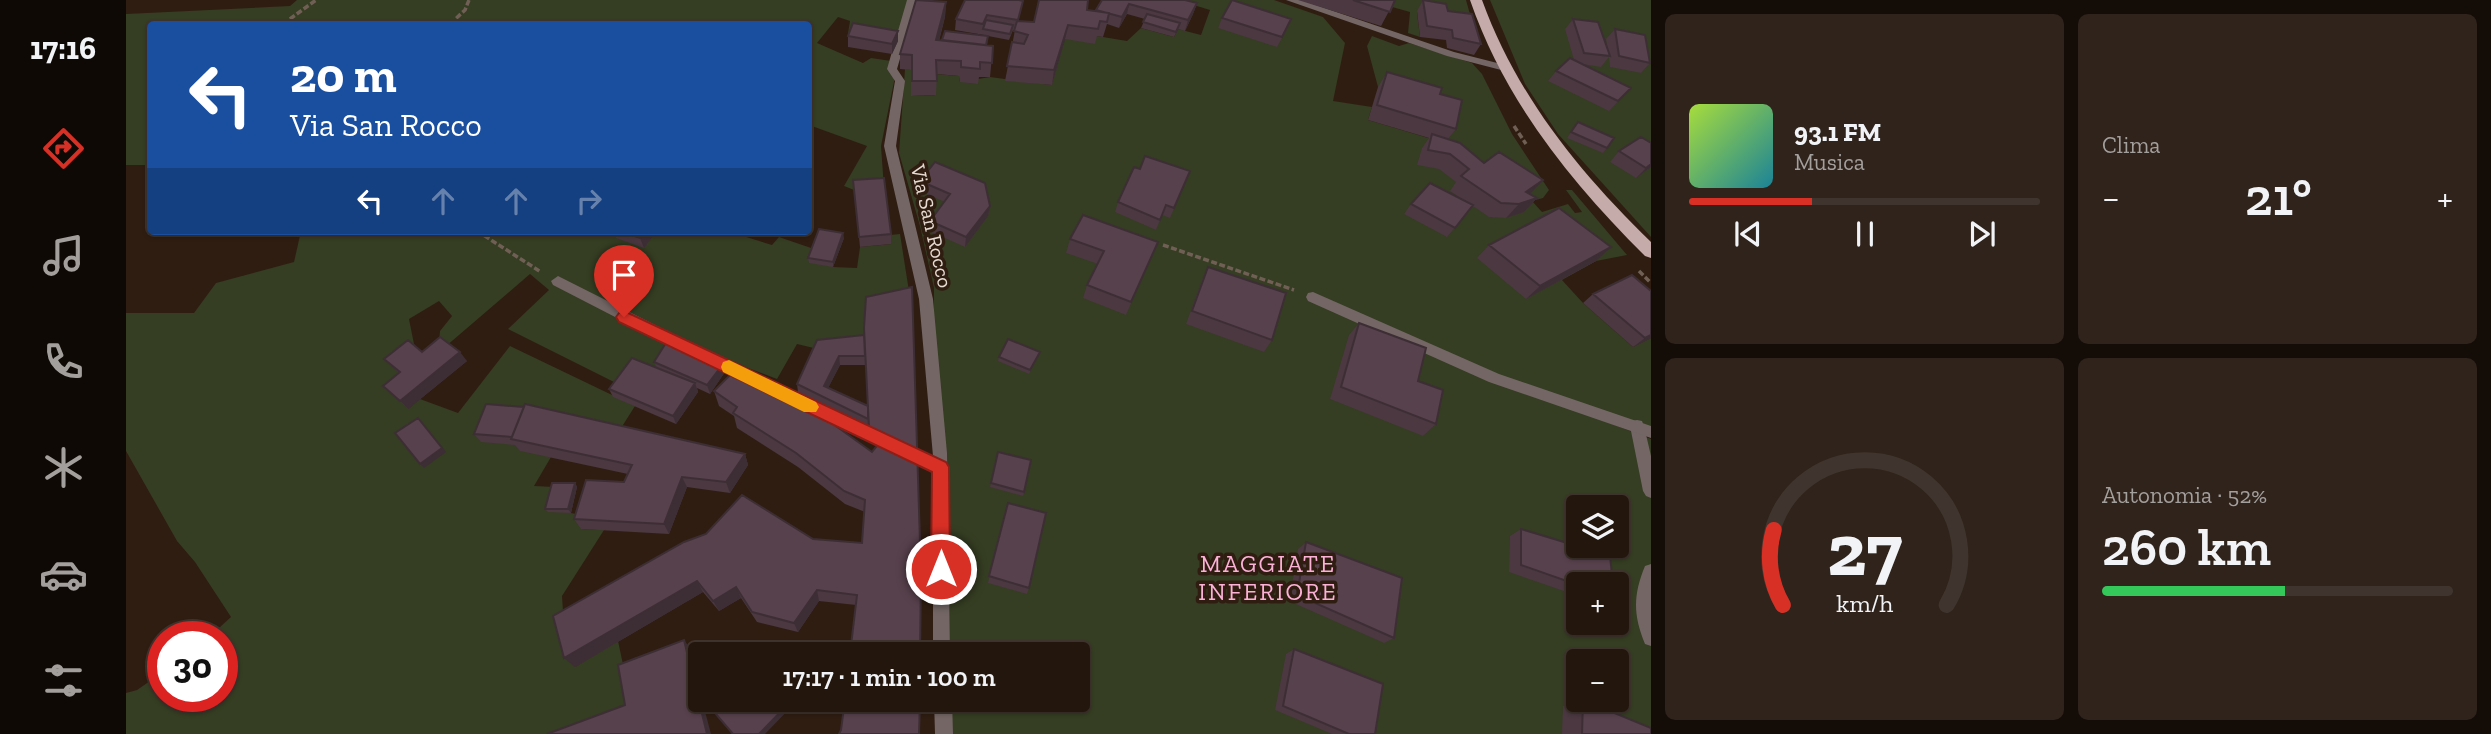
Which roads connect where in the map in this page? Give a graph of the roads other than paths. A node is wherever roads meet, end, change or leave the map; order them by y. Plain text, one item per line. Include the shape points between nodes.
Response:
1 (912, 0) edge
2 (1291, 0) edge
3 (1476, 0) edge
4 (1505, 68) junction
5 (1651, 252) edge
6 (558, 281) road end
7 (1312, 297) road end
8 (1644, 429) edge
9 (940, 467) junction
10 (1651, 491) edge
11 (1651, 572) edge
12 (1651, 638) edge
13 (942, 642) edge
14 (943, 712) edge
15 (944, 734) edge

1 - 9 street, Via San Rocco via 892,69 900,81 890,146 923,282
2 - 4 street
3 - 4 main road
4 - 5 main road via 1551,144
6 - 9 street via 649,330
7 - 8 street via 1494,378
8 - 10 street
9 - 13 street, Via San Rocco
11 - 12 street via 1642,592
14 - 15 street

